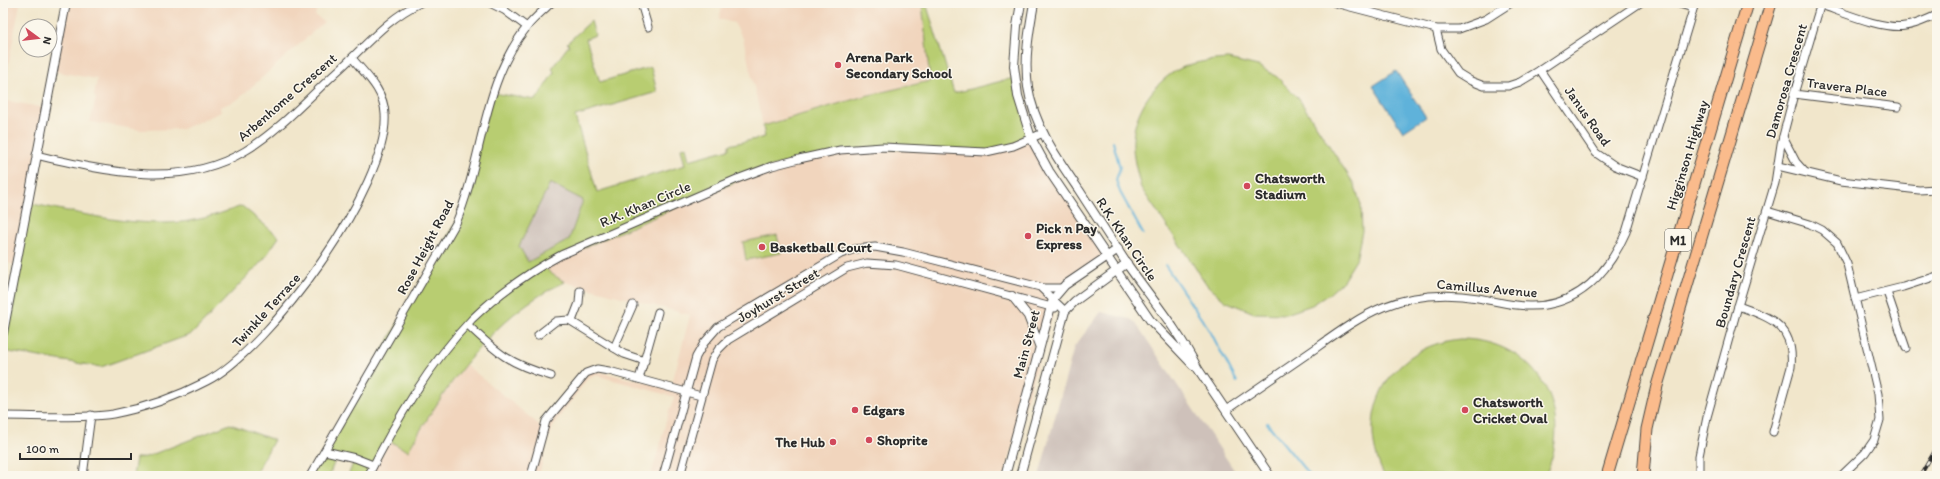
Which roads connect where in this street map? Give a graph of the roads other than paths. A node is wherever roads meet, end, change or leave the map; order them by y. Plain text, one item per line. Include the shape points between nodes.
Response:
1 (66, 3) edge
2 (420, 3) edge
3 (490, 3) edge
4 (550, 3) edge
5 (641, 3) edge
6 (1021, 3) edge
7 (1034, 3) edge
8 (1335, 3) edge
9 (1511, 3) edge
10 (1640, 3) edge
11 (1676, 3) edge
12 (1748, 3) edge
13 (1771, 3) edge
14 (1821, 4) edge
15 (1694, 5) edge
16 (1937, 15) edge
17 (527, 27) junction
18 (648, 27) dead end
19 (1436, 28) junction
20 (352, 58) junction
21 (1540, 70) junction
22 (1794, 94) junction
23 (1898, 106) dead end
24 (1043, 133) junction
25 (1783, 137) junction
26 (1031, 138) junction
27 (36, 155) junction
28 (1778, 166) junction
29 (1805, 172) junction
30 (1643, 177) junction
31 (1937, 189) edge
32 (1766, 211) junction
33 (1118, 249) junction
34 (1106, 258) junction
35 (1127, 263) junction
36 (1116, 271) junction
37 (1937, 276) edge
38 (1040, 287) junction
39 (1060, 288) junction
40 (580, 291) dead end
41 (1887, 292) junction
42 (1012, 296) junction
43 (1855, 299) junction
44 (1051, 303) junction
45 (633, 305) dead end
46 (1738, 306) junction
47 (1065, 311) junction
48 (658, 312) dead end
49 (572, 321) junction
50 (468, 325) junction
51 (3, 333) edge
52 (538, 335) dead end
53 (1039, 346) junction
54 (614, 348) junction
55 (1906, 348) dead end
56 (645, 361) junction
57 (1198, 369) junction
58 (551, 376) dead end
59 (639, 380) junction
60 (686, 392) junction
61 (701, 396) junction
62 (1226, 410) junction
63 (91, 415) junction
64 (3, 416) edge
65 (1773, 432) dead end
66 (325, 451) junction
67 (374, 465) junction
68 (83, 476) edge
69 (310, 476) edge
70 (368, 476) edge
71 (530, 476) edge
72 (663, 476) edge
73 (680, 476) edge
74 (1005, 476) edge
75 (1020, 476) edge
76 (1270, 476) edge
77 (1607, 476) edge
78 (1643, 476) edge
79 (1699, 476) edge
80 (1841, 476) edge

1 - 27 street
2 - 20 street, Arbenhome Crescent via 392,20
3 - 17 street
4 - 17 street, Rose Height Road
5 - 18 street
6 - 26 street via 1014,66 1018,96
7 - 24 street via 1027,74 1031,101
8 - 19 street
9 - 19 street via 1486,19 1459,29
10 - 21 street
11 - 15 street
12 - 77 highway, Higginson Highway / M1
13 - 78 highway, M1 via 1657,386 1647,429
14 - 16 street via 1896,27 1914,24
14 - 22 street, Damorosa Crescent
15 - 30 street, Camillus Avenue
17 - 66 street, Rose Height Road via 509,56 494,93 467,193 456,223
19 - 21 street via 1441,48 1458,72 1471,81 1484,86 1508,86
20 - 27 street, Arbenhome Crescent via 260,141 231,159 213,166 181,174 144,175
20 - 63 street, Twinkle Terrace via 379,92 386,114 384,130 375,164 365,187 306,286 238,360 219,374 149,405 112,414
21 - 30 street, Janus Road via 1596,153 1615,166
22 - 23 street, Travera Place
22 - 25 street, Damorosa Crescent
24 - 26 street, R.K. Khan Circle
24 - 33 street, R.K. Khan Circle
25 - 28 street, Damorosa Crescent
25 - 29 street via 1796,162
26 - 34 street, R.K. Khan Circle via 1049,171
26 - 50 street, R.K. Khan Circle via 1013,146 986,152 900,147 856,148 772,166 561,255 544,264 490,303
27 - 51 street
28 - 29 street
28 - 32 street, Damorosa Crescent
29 - 31 street via 1841,181 1919,190
30 - 62 street, Camillus Avenue via 1626,232 1612,261 1595,280 1571,296 1543,306 1460,296 1431,296 1401,301 1383,307 1350,325
32 - 43 street, Boundary Crescent via 1810,224 1831,236 1847,264
32 - 46 street, Boundary Crescent
33 - 34 street, Main Street
33 - 35 street, R.K. Khan Circle
34 - 36 street, R.K. Khan Circle
34 - 39 street, Main Street
35 - 36 street
35 - 57 street, R.K. Khan Circle via 1189,351
36 - 47 street
36 - 57 street, R.K. Khan Circle via 1150,320
37 - 41 street
38 - 39 street, Joyhurst Street
38 - 44 street, Joyhurst Street
38 - 60 street, Joyhurst Street via 887,248 848,251 718,326 696,357
39 - 44 street, Main Street
40 - 49 street via 579,304
41 - 43 street
41 - 55 street
42 - 44 street, Joyhurst Street
42 - 53 street via 1028,316
42 - 61 street, Joyhurst Street via 896,265 876,262 852,266 723,344 712,360
43 - 80 street, Boundary Crescent via 1878,394 1880,420 1874,440 1865,453
44 - 47 street, Joyhurst Street
44 - 53 street, Main Street
45 - 54 street
46 - 65 street via 1771,318 1790,340 1791,367
46 - 79 street, Boundary Crescent via 1707,417
47 - 75 street, Main Street
48 - 56 street
49 - 52 street via 556,321
49 - 54 street
50 - 58 street via 493,350 505,358
50 - 67 street, R.K. Khan Circle via 437,362 406,407
53 - 74 street, Main Street
54 - 56 street via 630,357
56 - 59 street
57 - 62 street, R.K. Khan Circle
59 - 60 street
59 - 71 street via 597,369 581,377 546,421
60 - 61 street
60 - 72 street, Joyhurst Street
61 - 73 street, Joyhurst Street
62 - 76 street, R.K. Khan Circle
63 - 64 street, Twinkle Terrace
63 - 68 street
66 - 67 street
66 - 69 street, Rose Height Road
67 - 70 street, R.K. Khan Circle

